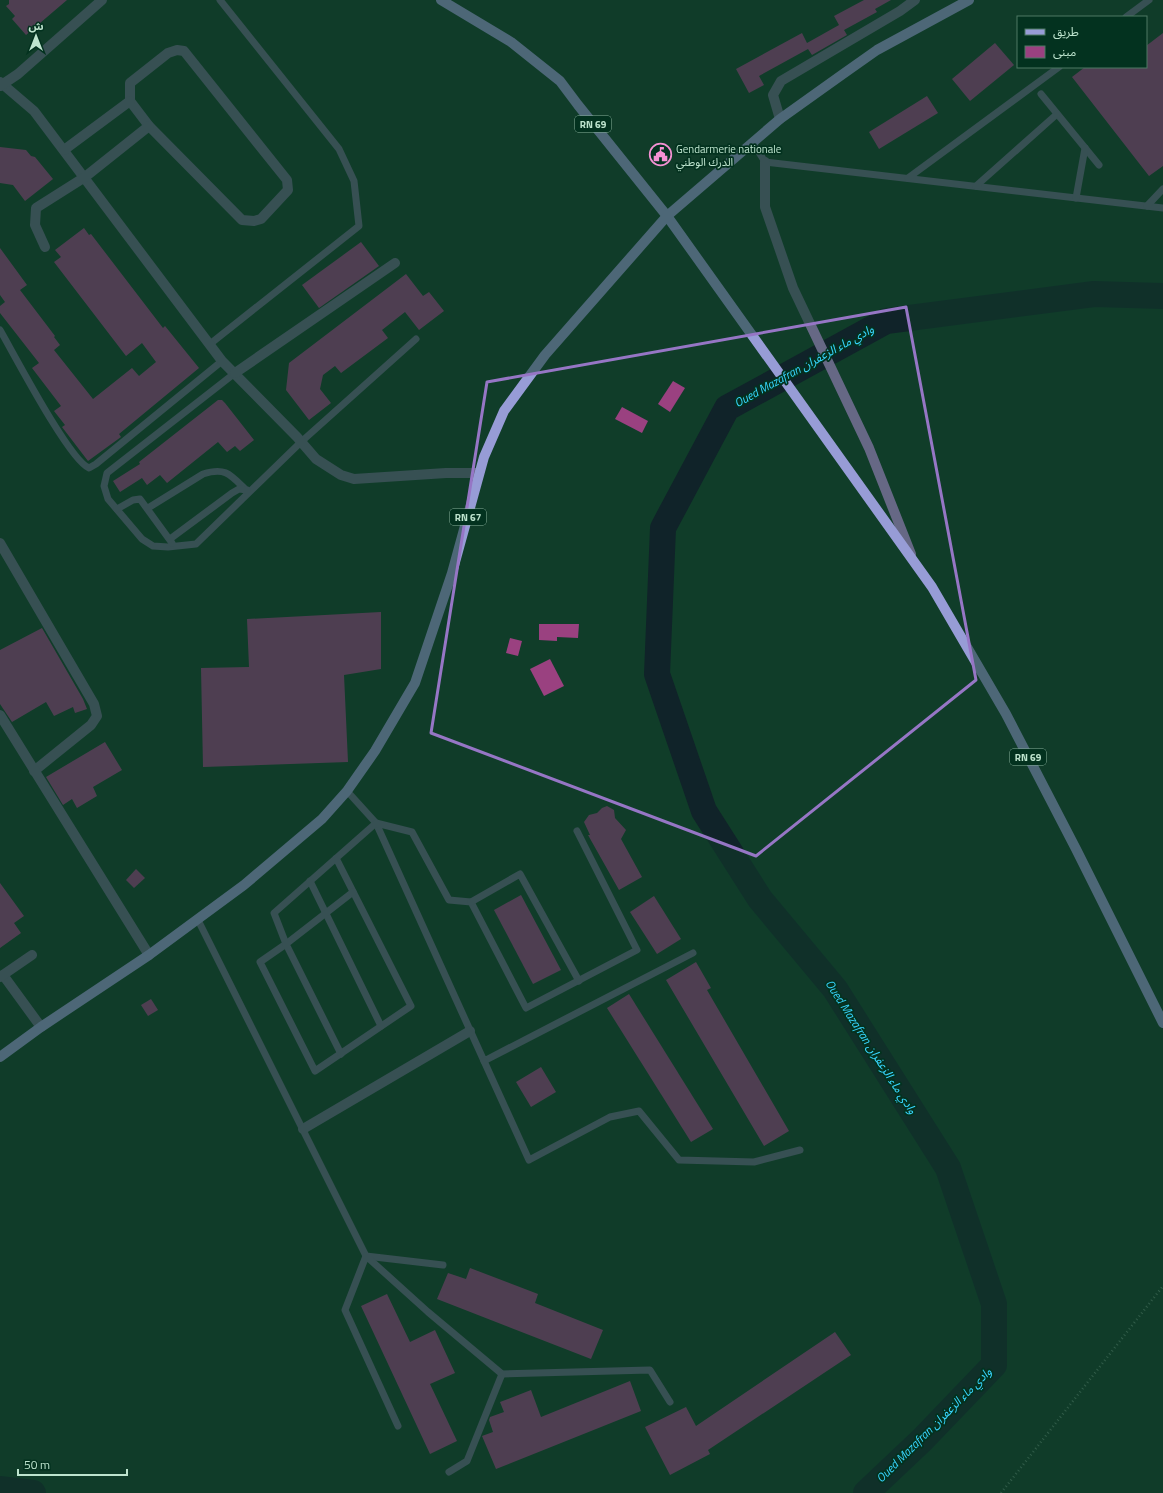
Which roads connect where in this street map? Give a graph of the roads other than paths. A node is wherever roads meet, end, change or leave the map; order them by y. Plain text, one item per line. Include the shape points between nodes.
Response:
1 (102, 0) edge
2 (220, 0) edge
3 (441, 0) edge
4 (969, 0) edge
5 (1149, 0) edge
6 (913, 1) edge
7 (1127, 16) edge
8 (1058, 68) edge
9 (0, 84) edge
10 (1041, 94) dead end
11 (130, 101) junction
12 (1057, 114) junction
13 (780, 119) junction
14 (149, 126) junction
15 (752, 143) junction
16 (1085, 148) junction
17 (64, 150) junction
18 (765, 162) junction
19 (1098, 165) dead end
20 (85, 177) junction
21 (908, 178) junction
22 (976, 186) junction
23 (1163, 189) edge
24 (1076, 198) junction
25 (1147, 206) junction
26 (1163, 208) edge
27 (667, 216) junction
28 (45, 247) dead end
29 (395, 263) dead end
30 (0, 330) edge
31 (416, 339) dead end
32 (210, 344) junction
33 (222, 361) junction
34 (235, 373) junction
35 (301, 442) junction
36 (479, 473) junction
37 (247, 491) junction
38 (148, 508) junction
39 (117, 509) junction
40 (170, 539) junction
41 (0, 543) edge
42 (174, 546) junction
43 (914, 562) junction
44 (0, 715) edge
45 (34, 771) junction
46 (347, 791) junction
47 (376, 823) junction
48 (577, 831) dead end
49 (336, 858) junction
50 (310, 881) junction
51 (353, 892) junction
52 (471, 902) junction
53 (326, 913) junction
54 (198, 920) junction
55 (286, 944) junction
56 (693, 953) dead end
57 (32, 955) dead end
58 (149, 955) junction
59 (1, 976) edge
60 (579, 981) junction
61 (1163, 1023) edge
62 (381, 1026) junction
63 (41, 1027) junction
64 (470, 1031) junction
65 (341, 1054) junction
66 (0, 1057) edge
67 (484, 1061) junction
68 (303, 1129) junction
69 (800, 1150) dead end
70 (366, 1256) junction
71 (443, 1265) dead end
72 (502, 1374) junction
73 (670, 1402) dead end
74 (398, 1426) dead end
75 (449, 1472) dead end

1 - 9 street via 18,74
2 - 32 lane via 339,149 354,182 359,226
3 - 27 main road, RN 69 via 511,42 560,81
4 - 13 main road, RN 67 via 877,50
5 - 7 lane
6 - 13 street via 781,81 773,96
8 - 21 lane
9 - 17 street via 34,111
10 - 12 lane
11 - 14 street
11 - 14 street via 130,83 168,53 184,51 288,180 288,190 261,219 242,220
11 - 17 street
12 - 16 lane
12 - 22 lane
13 - 15 main road, RN 67
14 - 20 street
15 - 18 lane
15 - 27 main road, RN 67
16 - 19 lane
16 - 24 lane
17 - 20 street
18 - 21 lane
18 - 43 street via 765,207 793,288 870,448
20 - 28 street via 36,208 35,225
20 - 32 street
21 - 22 lane
22 - 24 lane
23 - 25 lane
24 - 25 lane
25 - 26 lane
27 - 36 main road, RN 67 via 546,355 504,411
27 - 43 main road, RN 69
29 - 34 street
30 - 33 lane via 68,447 83,466 89,468
31 - 35 lane
32 - 33 street
33 - 34 street
34 - 35 street
34 - 39 lane via 107,473 104,486 108,499
35 - 36 street via 330,470 354,479
35 - 37 lane
36 - 46 main road, RN 67 via 452,574 415,683 375,751
37 - 38 lane via 224,471 212,471
37 - 40 lane via 239,489 232,493
37 - 42 lane via 196,544
38 - 39 lane via 140,499
38 - 40 lane
39 - 42 lane via 142,539 153,546
40 - 42 lane
41 - 45 street via 94,704 97,716 91,725
43 - 61 main road, RN 69 via 936,593 1006,714
44 - 45 street
45 - 58 street
46 - 47 lane
46 - 54 main road, RN 67 via 322,819
47 - 49 lane
47 - 52 lane via 412,832 449,900
47 - 64 lane
48 - 60 lane via 637,950
49 - 50 lane
49 - 51 lane
50 - 53 lane
50 - 55 lane via 274,913
51 - 53 lane
51 - 62 lane via 411,1006
52 - 60 lane via 520,874
52 - 60 lane via 526,1008
53 - 55 lane
53 - 62 lane
54 - 58 main road, RN 67
54 - 68 lane
55 - 65 lane
55 - 65 lane via 260,962 316,1071
56 - 67 lane
57 - 59 street
58 - 63 main road, RN 67
59 - 63 street
62 - 65 lane
63 - 66 main road, RN 67
64 - 67 lane
64 - 68 street
67 - 69 lane via 529,1160 610,1117 639,1111 680,1160 754,1162
68 - 70 lane
70 - 71 lane
70 - 72 lane
70 - 74 lane via 345,1310
72 - 73 lane via 650,1370
72 - 75 lane via 466,1461

